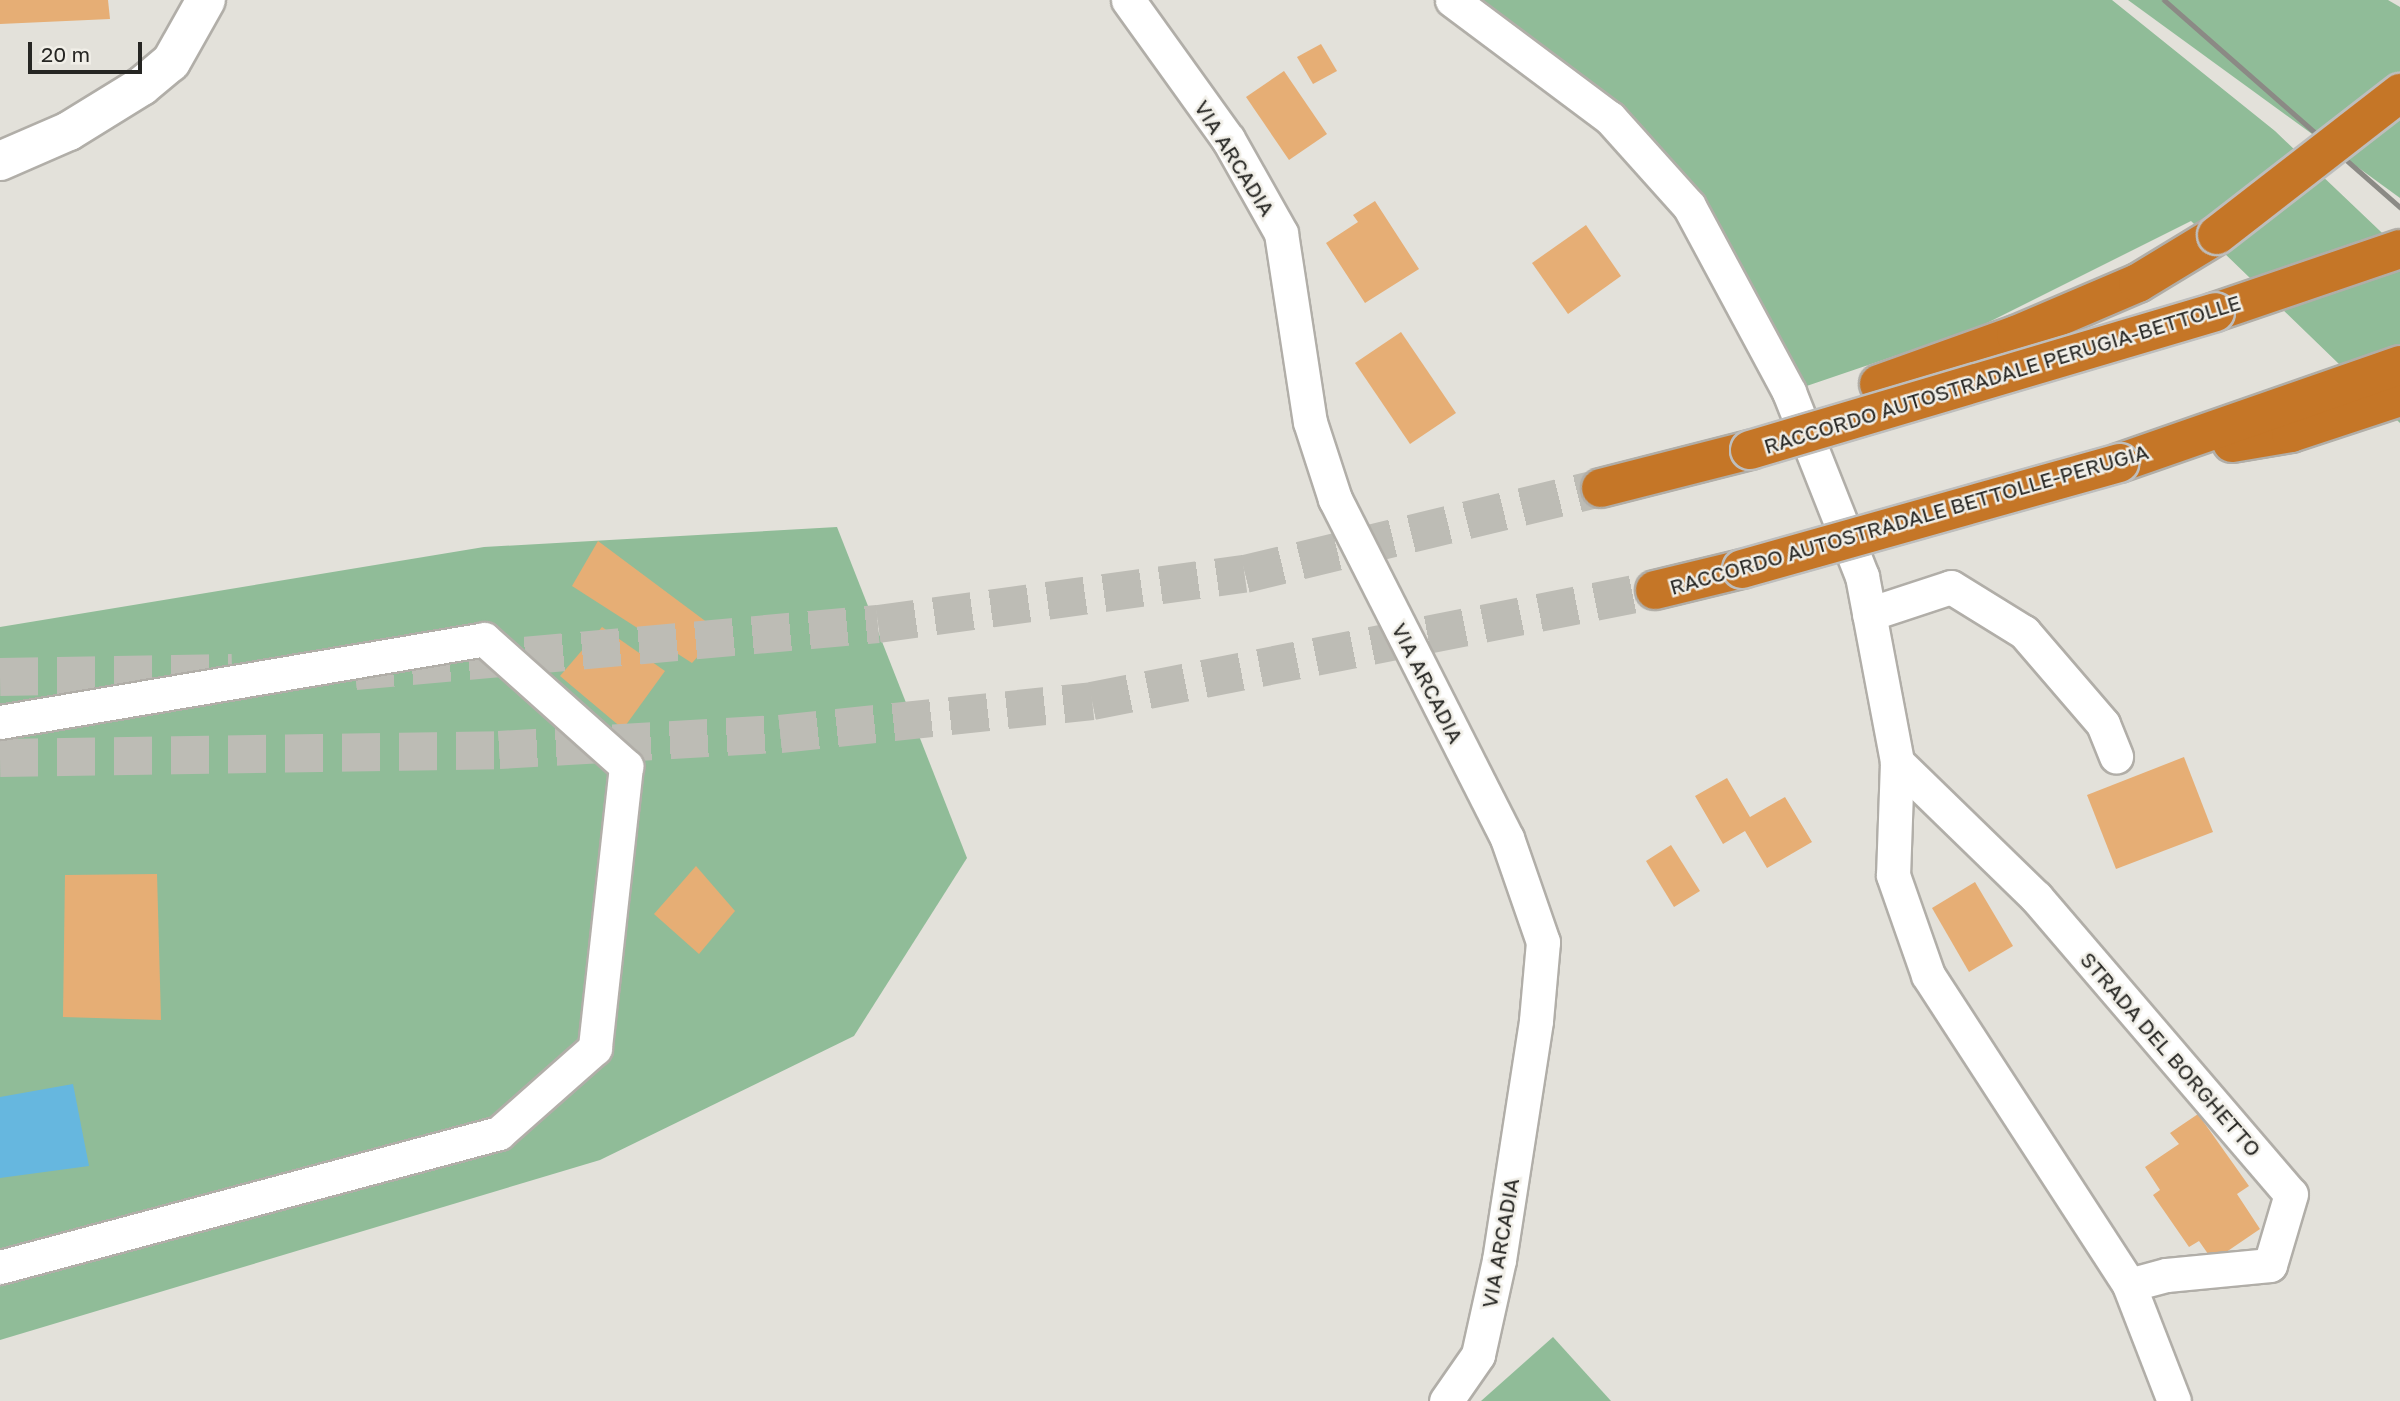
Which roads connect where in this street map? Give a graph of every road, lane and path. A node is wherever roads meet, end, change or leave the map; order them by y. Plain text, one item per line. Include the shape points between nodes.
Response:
1 (206, 0) edge
2 (1128, 0) edge
3 (1452, 0) edge
4 (2400, 93) edge
5 (0, 161) edge
6 (2400, 249) edge
7 (2400, 365) edge
8 (2400, 397) edge
9 (1750, 450) junction
10 (2119, 463) junction
11 (1601, 488) tunnel mouth
12 (1655, 590) tunnel mouth
13 (1869, 614) junction
14 (0, 722) edge
15 (2116, 756) dead end
16 (1897, 762) junction
17 (0, 1267) edge
18 (2129, 1285) junction
19 (1446, 1401) edge
20 (2174, 1401) edge

1 - 5 street via 171,62 142,86 69,131
2 - 19 street, VIA ARCADIA via 1228,139 1281,233 1310,422 1335,499 1507,838 1543,942 1536,1021 1499,1259 1478,1354
3 - 13 street via 1610,118 1689,206 1789,393 1862,576
4 - 9 highway, bridge via 2217,235 2138,283 2016,335 1879,384
6 - 9 highway, RACCORDO AUTOSTRADALE PERUGIA-BETTOLLE, bridge via 2215,312
7 - 10 highway, RACCORDO AUTOSTRADALE BETTOLLE-PERUGIA
8 - 10 highway via 2291,433
9 - 11 highway, RACCORDO AUTOSTRADALE PERUGIA-BETTOLLE
10 - 12 highway, RACCORDO AUTOSTRADALE BETTOLLE-PERUGIA, bridge
13 - 15 street via 1951,587 2024,632 2103,724
13 - 16 street
14 - 17 street via 484,639 626,766 595,1048 499,1133
16 - 18 street via 1894,875 1928,975
16 - 18 street, STRADA DEL BORGHETTO via 2036,897 2291,1194 2270,1265 2166,1275
18 - 20 street

